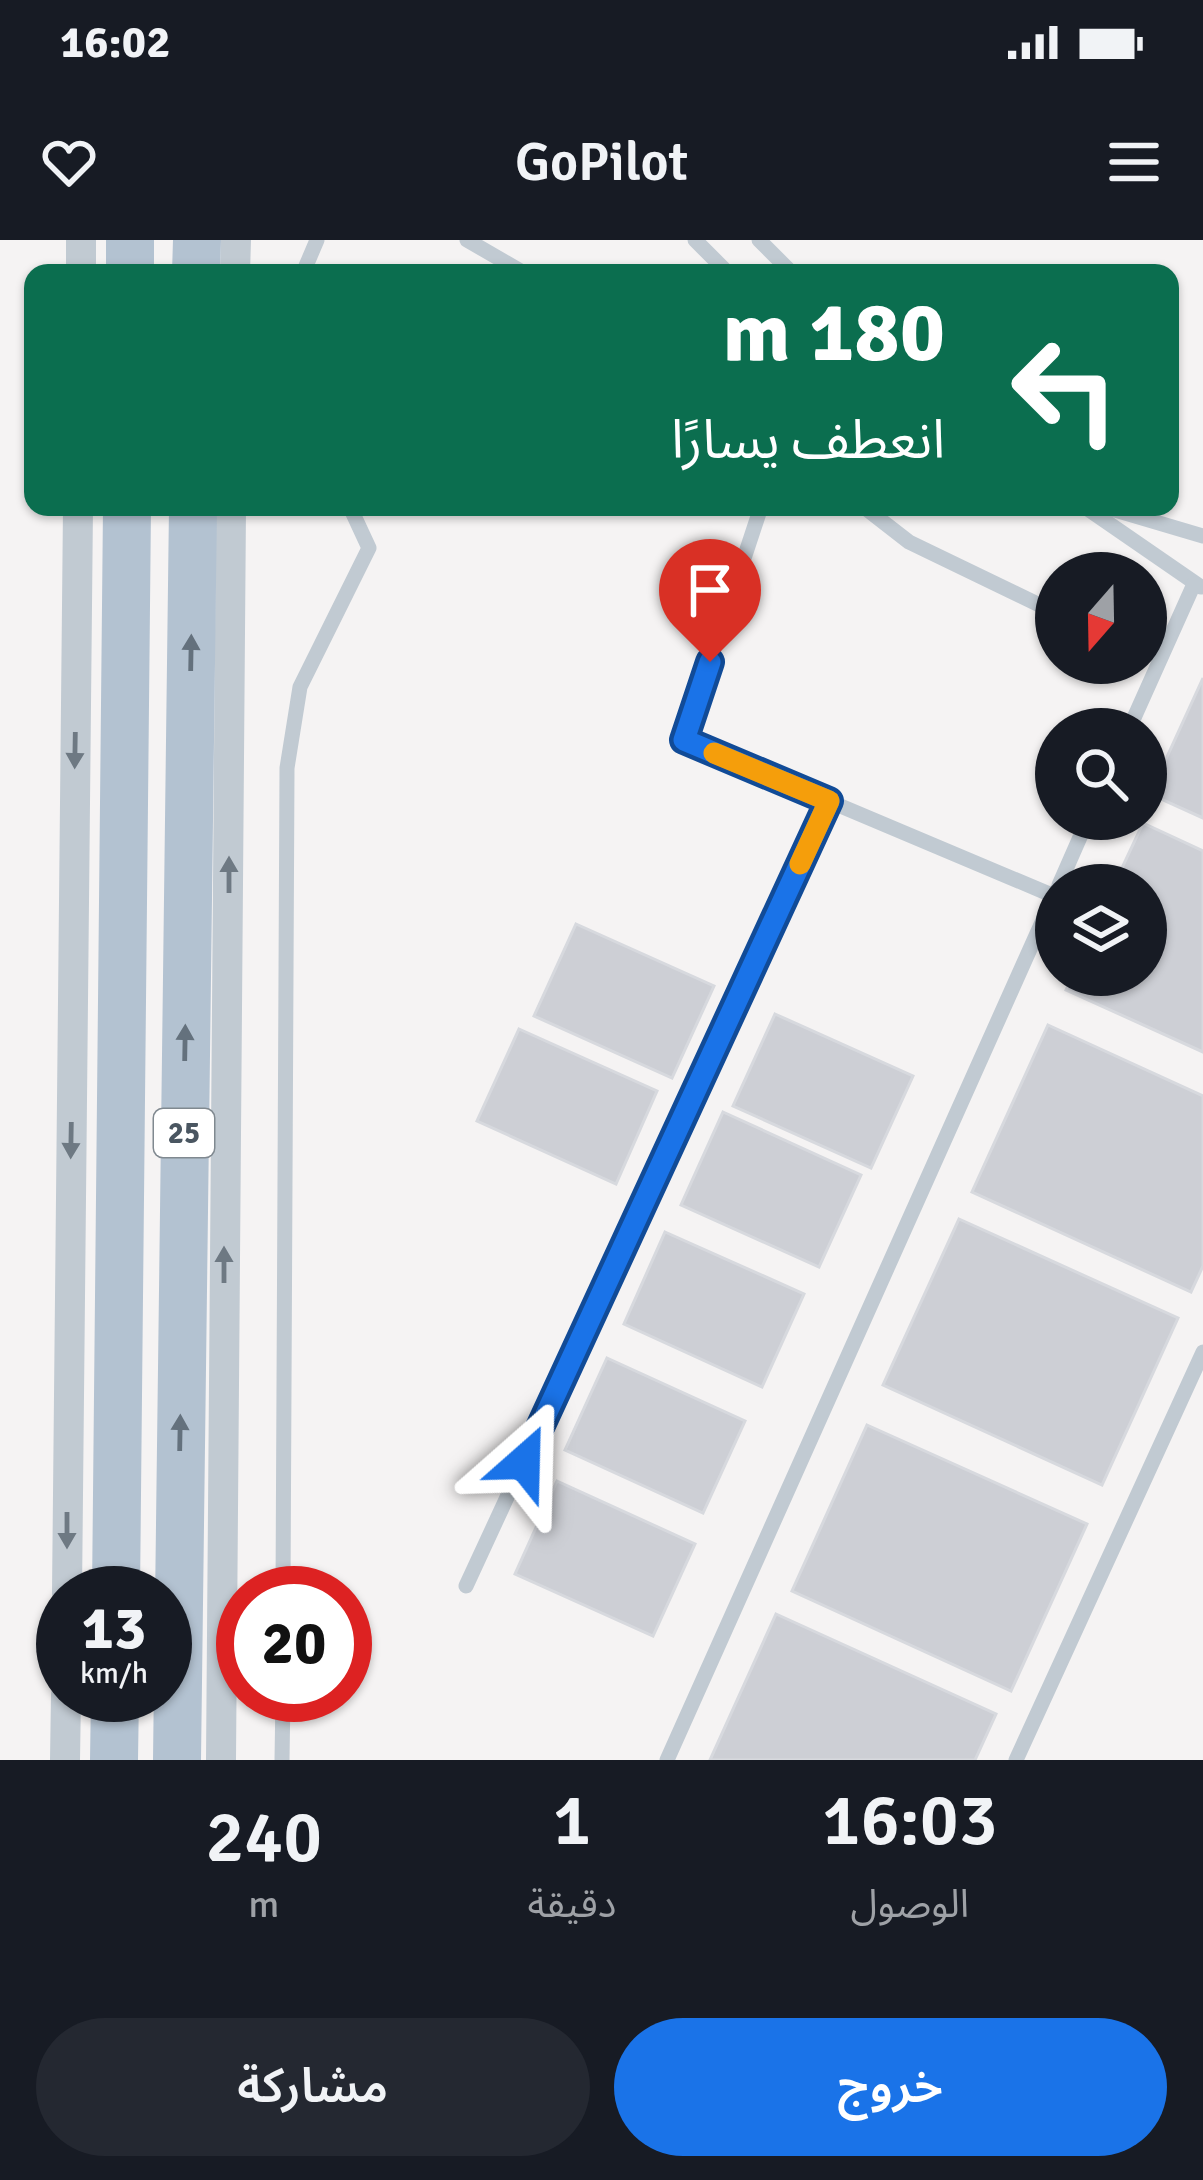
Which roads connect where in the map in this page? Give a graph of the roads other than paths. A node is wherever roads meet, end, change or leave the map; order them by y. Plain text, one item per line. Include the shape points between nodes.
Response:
1 (467, 240) edge
2 (695, 240) edge
3 (759, 240) edge
4 (508, 264) edge
5 (719, 264) edge
6 (783, 264) edge
7 (78, 516) edge
8 (127, 516) edge
9 (193, 516) edge
10 (231, 516) edge
11 (354, 516) edge
12 (758, 516) edge
13 (875, 516) edge
14 (1098, 516) edge
15 (1135, 516) edge
16 (1203, 536) edge
17 (1198, 586) edge
18 (1035, 603) edge
19 (1167, 635) edge
20 (829, 801) junction
21 (1035, 883) edge
22 (1035, 938) edge
23 (1203, 1352) edge
24 (117, 1523) junction
25 (179, 1525) junction
26 (67, 1566) edge
27 (116, 1566) edge
28 (283, 1566) edge
29 (466, 1586) dead end
30 (66, 1722) edge
31 (115, 1722) edge
32 (283, 1722) edge
33 (65, 1760) edge
34 (114, 1760) edge
35 (177, 1760) edge
36 (220, 1760) edge
37 (283, 1760) edge
38 (667, 1760) edge
39 (1016, 1760) edge

1 - 4 lane
2 - 5 lane
3 - 6 lane
7 -> 26 street
8 - 24 main road, 25
25 -> 9 main road, 25
36 -> 10 street
11 - 28 lane via 368,548 300,687 287,768
12 - 20 lane via 684,740
13 - 18 lane via 908,542
14 - 17 lane
15 - 16 lane
17 - 19 lane
20 - 21 lane
20 - 29 lane
22 - 38 lane
23 - 39 lane
24 - 25 main road
24 - 27 main road, 25
25 - 35 main road, 25
30 - 33 street
31 - 34 main road
32 - 37 lane

